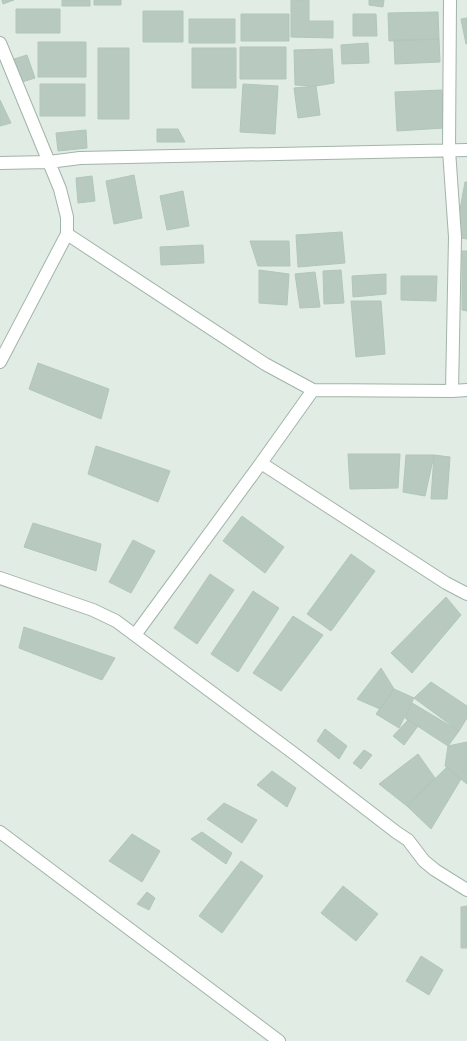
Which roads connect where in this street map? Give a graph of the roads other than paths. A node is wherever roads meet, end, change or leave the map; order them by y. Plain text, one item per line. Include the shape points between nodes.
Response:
1 (450, 0) edge
2 (0, 43) edge
3 (449, 150) junction
4 (467, 150) edge
5 (49, 162) junction
6 (0, 163) edge
7 (67, 234) junction
8 (0, 362) edge
9 (313, 390) junction
10 (467, 390) edge
11 (452, 391) junction
12 (261, 463) junction
13 (0, 578) edge
14 (467, 594) edge
15 (135, 635) junction
16 (0, 832) edge
17 (467, 890) edge
18 (279, 1041) edge

1 - 3 street
2 - 5 street
3 - 4 street
3 - 5 street via 80,158
3 - 11 street via 455,237
5 - 6 street
5 - 7 street via 60,189 67,217
7 - 8 street
7 - 9 street via 265,364
9 - 11 street
9 - 12 street
10 - 11 street
12 - 14 street
12 - 15 street
13 - 15 street via 93,610 116,621
15 - 17 street via 408,840 424,861
16 - 18 street

